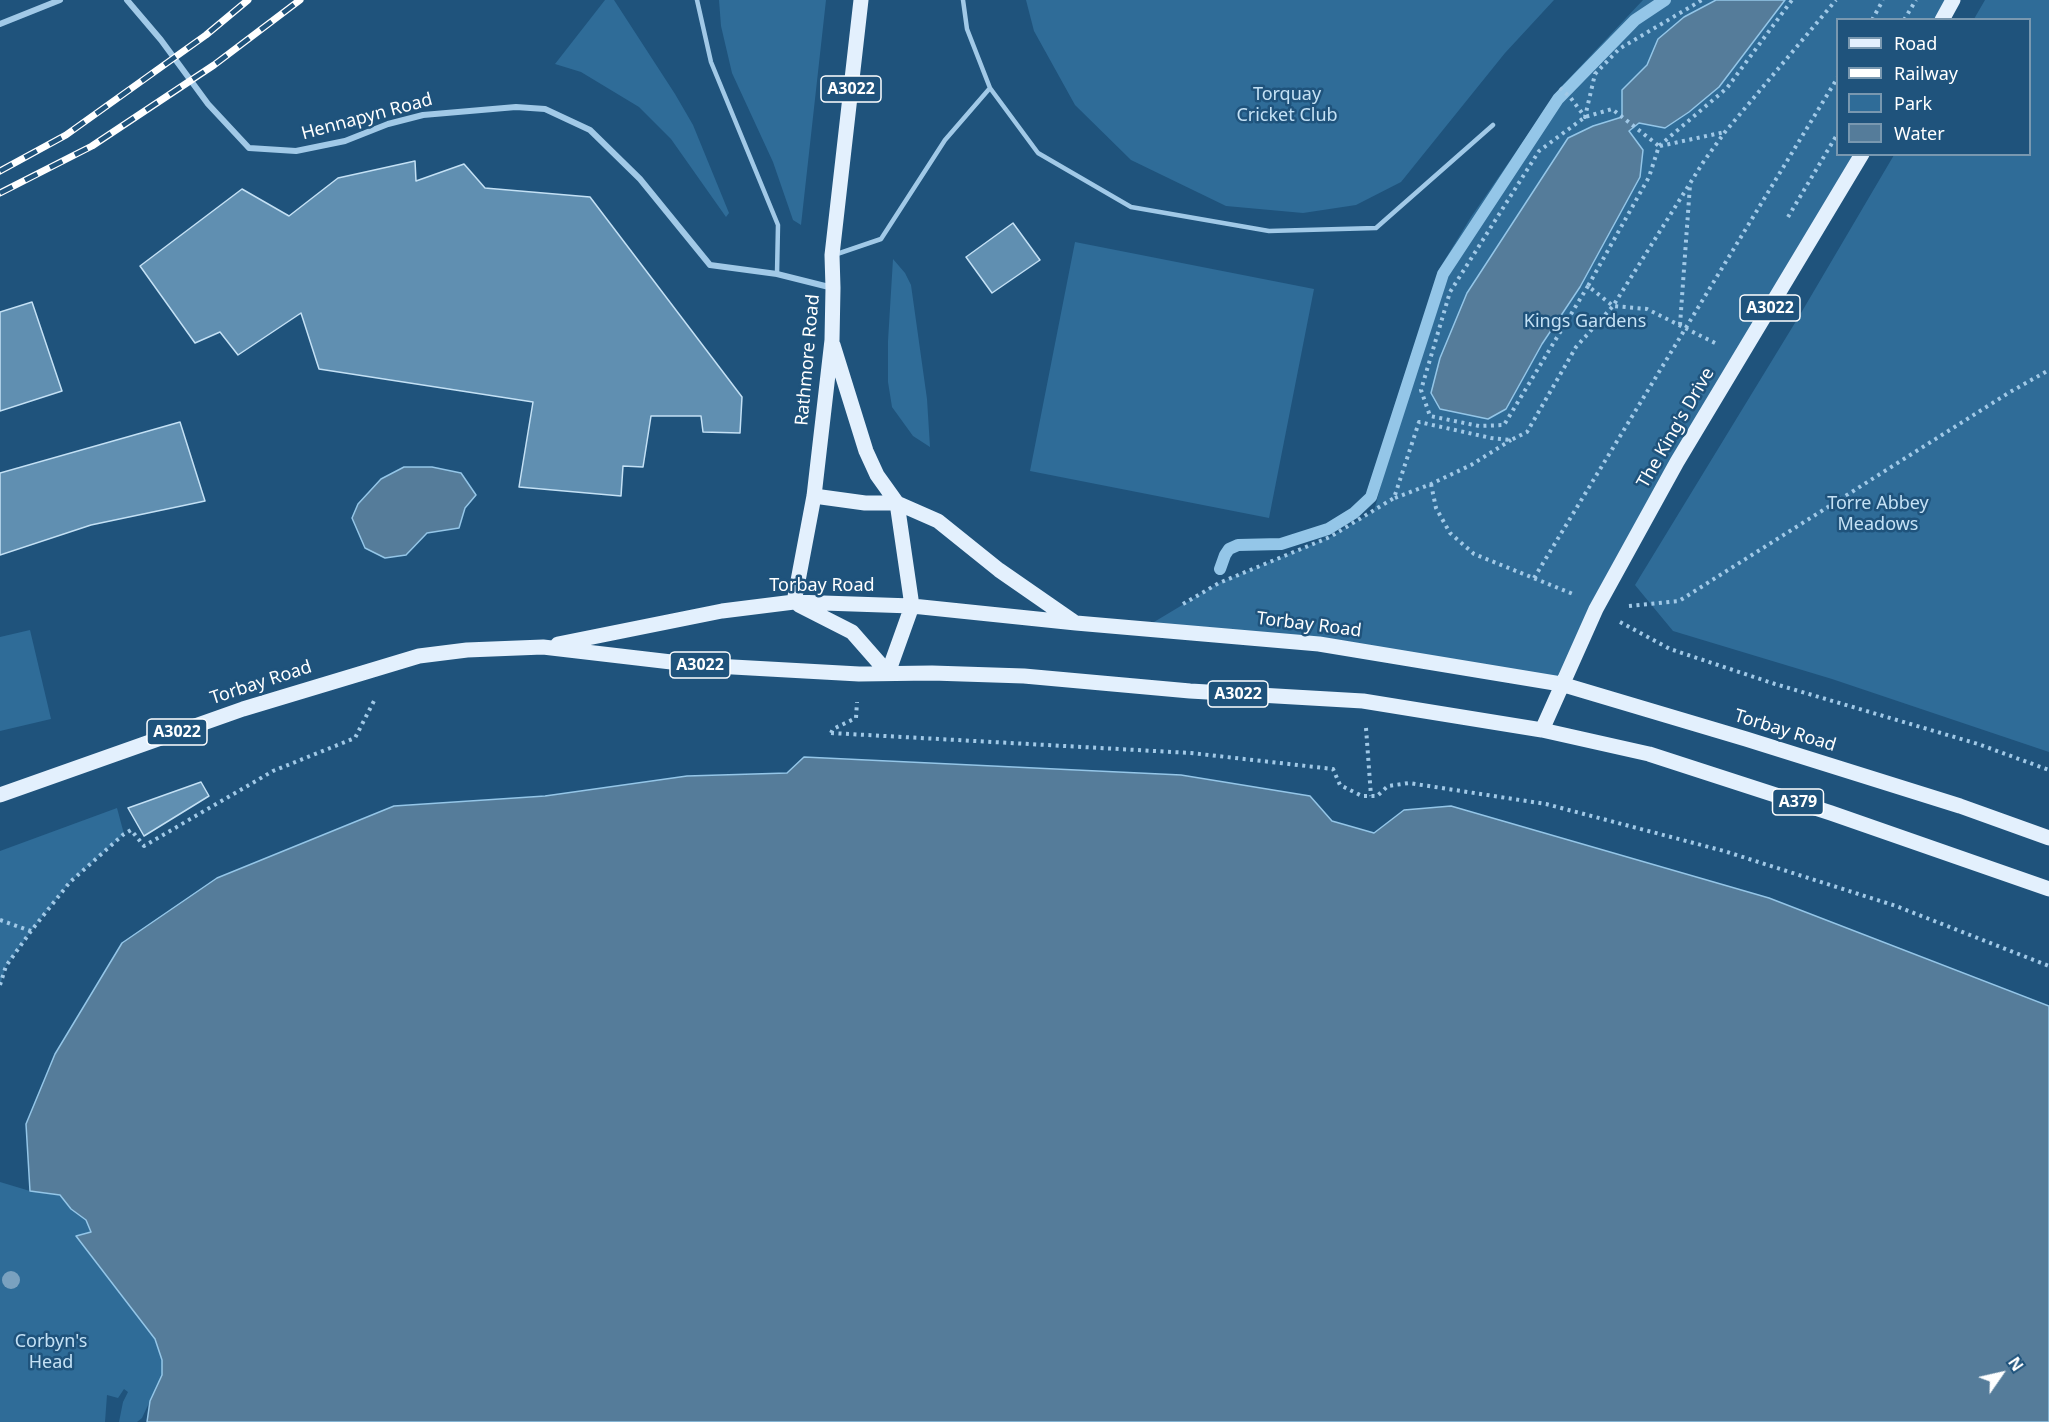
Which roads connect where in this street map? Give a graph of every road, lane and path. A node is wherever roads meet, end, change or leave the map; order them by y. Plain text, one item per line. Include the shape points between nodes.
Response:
1 (60, 0) edge
2 (127, 0) edge
3 (697, 0) edge
4 (861, 0) edge
5 (963, 0) edge
6 (1702, 0) edge
7 (1792, 0) edge
8 (1836, 0) edge
9 (1883, 0) edge
10 (1916, 0) edge
11 (1953, 0) edge
12 (1873, 18) edge
13 (1905, 18) edge
14 (1942, 18) edge
15 (0, 24) edge
16 (1836, 80) edge
17 (990, 88) junction
18 (1560, 89) dead end
19 (1585, 117) junction
20 (1493, 125) dead end
21 (1725, 132) junction
22 (1659, 146) junction
23 (1861, 156) edge
24 (1690, 184) junction
25 (832, 255) junction
26 (777, 274) junction
27 (1588, 286) junction
28 (833, 288) junction
29 (1613, 306) junction
30 (1680, 325) junction
31 (1687, 328) junction
32 (832, 340) junction
33 (1715, 343) dead end
34 (2049, 370) edge
35 (1511, 440) junction
36 (1431, 484) junction
37 (814, 496) junction
38 (1395, 498) junction
39 (897, 503) junction
40 (1534, 578) junction
41 (1576, 595) dead end
42 (794, 602) junction
43 (912, 606) junction
44 (1596, 609) junction
45 (1076, 624) junction
46 (1144, 628) junction
47 (543, 647) junction
48 (392, 663) junction
49 (859, 674) junction
50 (888, 674) junction
51 (1561, 684) junction
52 (1363, 701) junction
53 (1542, 730) junction
54 (2049, 770) edge
55 (0, 795) edge
56 (1371, 796) junction
57 (2049, 838) edge
58 (2049, 889) edge
59 (0, 920) edge
60 (31, 931) junction
61 (2049, 966) edge
62 (0, 985) edge

1 - 15 street
2 - 26 street, Hennapyn Road via 208,104 249,148 296,151 345,141 423,115 516,107 545,109 590,130 640,178 710,265
3 - 26 lane via 711,62 778,225
4 - 25 main road, Rathmore Road / A3022
5 - 17 lane via 967,29
6 - 19 path via 1620,49 1595,74
7 - 22 path via 1727,88
8 - 21 path
9 - 12 path
10 - 13 path
11 - 14 main road
16 - 31 path
17 - 20 lane via 1038,153 1131,207 1269,231 1376,228
17 - 25 lane via 945,140 881,239
18 - 19 path
19 - 22 path via 1612,109
19 - 27 path via 1539,151 1450,292 1420,390 1430,416 1479,426 1504,425
21 - 22 path
21 - 24 path
22 - 27 path via 1649,177
23 - 44 main road, The King's Drive / A3022 via 1677,462
24 - 29 path
24 - 30 path
25 - 28 main road, Rathmore Road / A3022
26 - 28 street, Hennapyn Road
27 - 29 path
28 - 32 main road, Rathmore Road / A3022
29 - 30 path via 1647,309
29 - 35 path via 1576,347 1527,432
30 - 31 path
31 - 33 path
31 - 40 path
32 - 37 main road, Rathmore Road / A3022
32 - 39 main road, A3022 via 866,451 877,476
34 - 44 path via 1679,601
35 - 36 path
35 - 38 path via 1419,422
36 - 38 path
36 - 40 path via 1436,508 1450,533 1474,554
37 - 39 main road
37 - 42 main road, Rathmore Road / A3022
38 - 46 path via 1330,537 1219,583
39 - 43 main road, A3022
39 - 45 main road via 938,520 999,570
40 - 41 path
42 - 43 main road, Torbay Road / A3022
42 - 47 main road, Torbay Road / A3022 via 722,611
42 - 50 main road via 852,632
43 - 45 main road, Torbay Road / A3022
43 - 50 main road, A3022
44 - 51 main road, The King's Drive / A3022
44 - 54 path via 1670,649 1978,744
45 - 46 main road, Torbay Road / A3022
46 - 51 main road, Torbay Road / A3022 via 1318,644
47 - 48 main road, Torbay Road / A3022 via 467,650
47 - 49 main road, Torbay Road / A3022 via 697,665
48 - 55 main road, Torbay Road / A3022 via 243,709
48 - 60 path via 355,738 273,771 144,846 131,830 124,834 70,882
49 - 50 main road, Torbay Road / A3022
49 - 56 path via 856,718 831,733 1191,753 1333,769 1340,785 1362,796
50 - 52 main road, Torbay Road / A3022 via 1024,676
51 - 53 main road, The King's Drive / A3022
51 - 57 main road, Torbay Road / A379 via 1960,806
52 - 53 main road, Torbay Road / A3022
52 - 56 path
53 - 58 main road, Torbay Road / A379 via 1649,754
56 - 61 path via 1377,796 1388,786 1409,783 1546,804 1724,851 1896,906
59 - 60 path
60 - 62 path via 6,966

